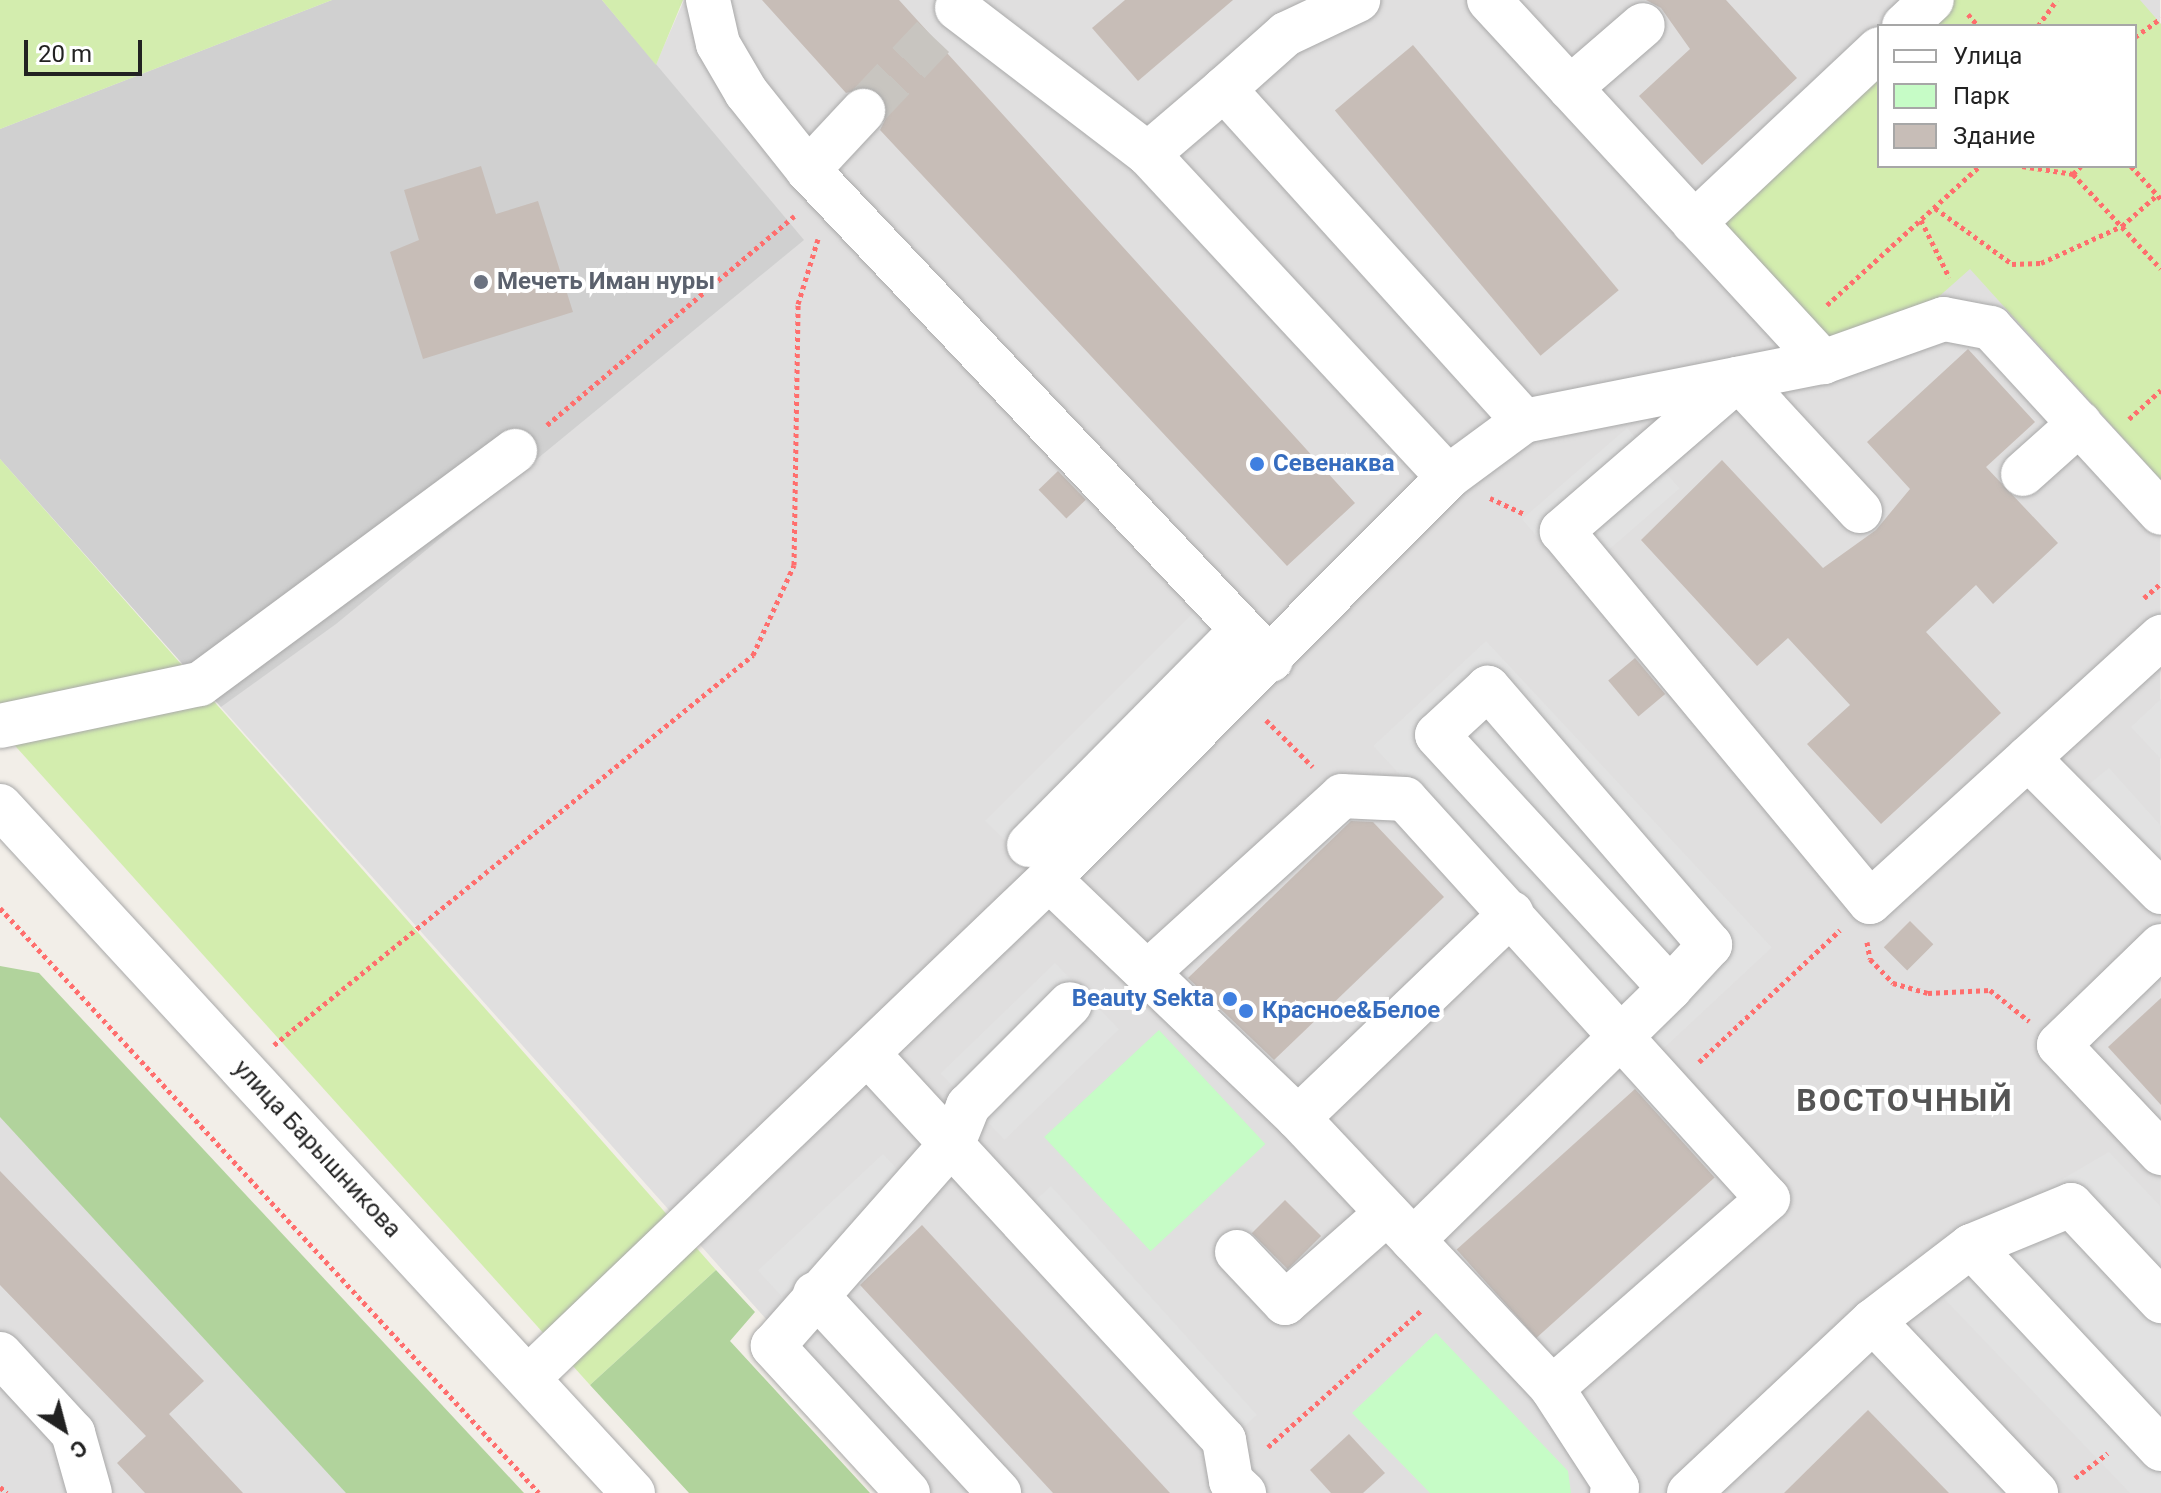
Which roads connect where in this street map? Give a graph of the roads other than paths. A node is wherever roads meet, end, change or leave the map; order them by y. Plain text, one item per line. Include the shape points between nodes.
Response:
1 (708, 0) edge
2 (1358, 0) edge
3 (1489, 0) edge
4 (1932, 0) edge
5 (952, 15) edge
6 (1906, 24) edge
7 (1643, 25) dead end
8 (1877, 51) edge
9 (1570, 88) junction
10 (1224, 89) junction
11 (863, 111) tunnel mouth
12 (1148, 154) junction
13 (820, 183) junction
14 (1694, 223) junction
15 (1809, 348) junction
16 (1738, 379) junction
17 (1524, 421) junction
18 (2080, 423) junction
19 (515, 451) road end
20 (2023, 474) dead end
21 (1448, 477) junction
22 (1860, 511) dead end
23 (2161, 513) edge
24 (2161, 637) edge
25 (1228, 644) dead end
26 (1271, 660) junction
27 (0, 726) edge
28 (2028, 758) junction
29 (1142, 759) junction
30 (0, 806) edge
31 (1039, 862) junction
32 (2161, 892) edge
33 (1512, 913) junction
34 (2161, 946) edge
35 (1148, 972) junction
36 (1670, 988) junction
37 (1070, 1004) dead end
38 (1621, 1036) junction
39 (868, 1054) junction
40 (1298, 1118) junction
41 (954, 1141) junction
42 (2161, 1153) edge
43 (1400, 1226) junction
44 (1971, 1246) junction
45 (1237, 1252) dead end
46 (815, 1294) junction
47 (2161, 1301) edge
48 (1873, 1321) junction
49 (0, 1354) edge
50 (528, 1378) junction
51 (1552, 1388) junction
52 (2151, 1439) edge
53 (1237, 1487) edge
54 (2051, 1488) edge
55 (90, 1493) edge
56 (633, 1493) edge
57 (908, 1493) edge
58 (999, 1493) edge
59 (1612, 1493) edge
60 (1689, 1493) edge

1 - 13 street via 718,44 746,92
2 - 10 street via 1286,34
3 - 9 street
4 - 6 street
5 - 12 street
7 - 9 street
8 - 14 street
9 - 14 street
10 - 12 street
10 - 17 street
11 - 13 street
12 - 21 street
13 - 26 street
14 - 15 street
15 - 16 street
15 - 18 street via 1944,319 1991,328
16 - 17 street
16 - 22 street
16 - 28 street via 1562,531 1870,902
17 - 21 street
18 - 20 street
18 - 23 street
19 - 27 street via 200,684
21 - 26 street
24 - 28 street
25 - 29 street
26 - 29 street via 1239,693
28 - 32 street
29 - 31 street
30 - 50 street, улица Барышникова
31 - 35 street
31 - 39 street
33 - 35 street via 1405,799 1342,796
33 - 38 street
33 - 40 street
34 - 42 street via 2059,1045
35 - 40 street
36 - 36 street via 1437,735 1488,688 1710,945
36 - 38 street
37 - 41 street via 968,1106
38 - 43 street
38 - 51 street via 1768,1199
39 - 41 street
39 - 50 street
40 - 43 street
41 - 46 street
41 - 53 street via 1224,1440
43 - 45 street via 1285,1303
43 - 51 street
44 - 47 street via 2071,1205
44 - 48 street
44 - 52 street
46 - 57 street via 773,1346
46 - 58 street
48 - 54 street
48 - 60 street
49 - 55 street via 73,1433
50 - 56 street, улица Барышникова
51 - 59 street via 1617,1488

